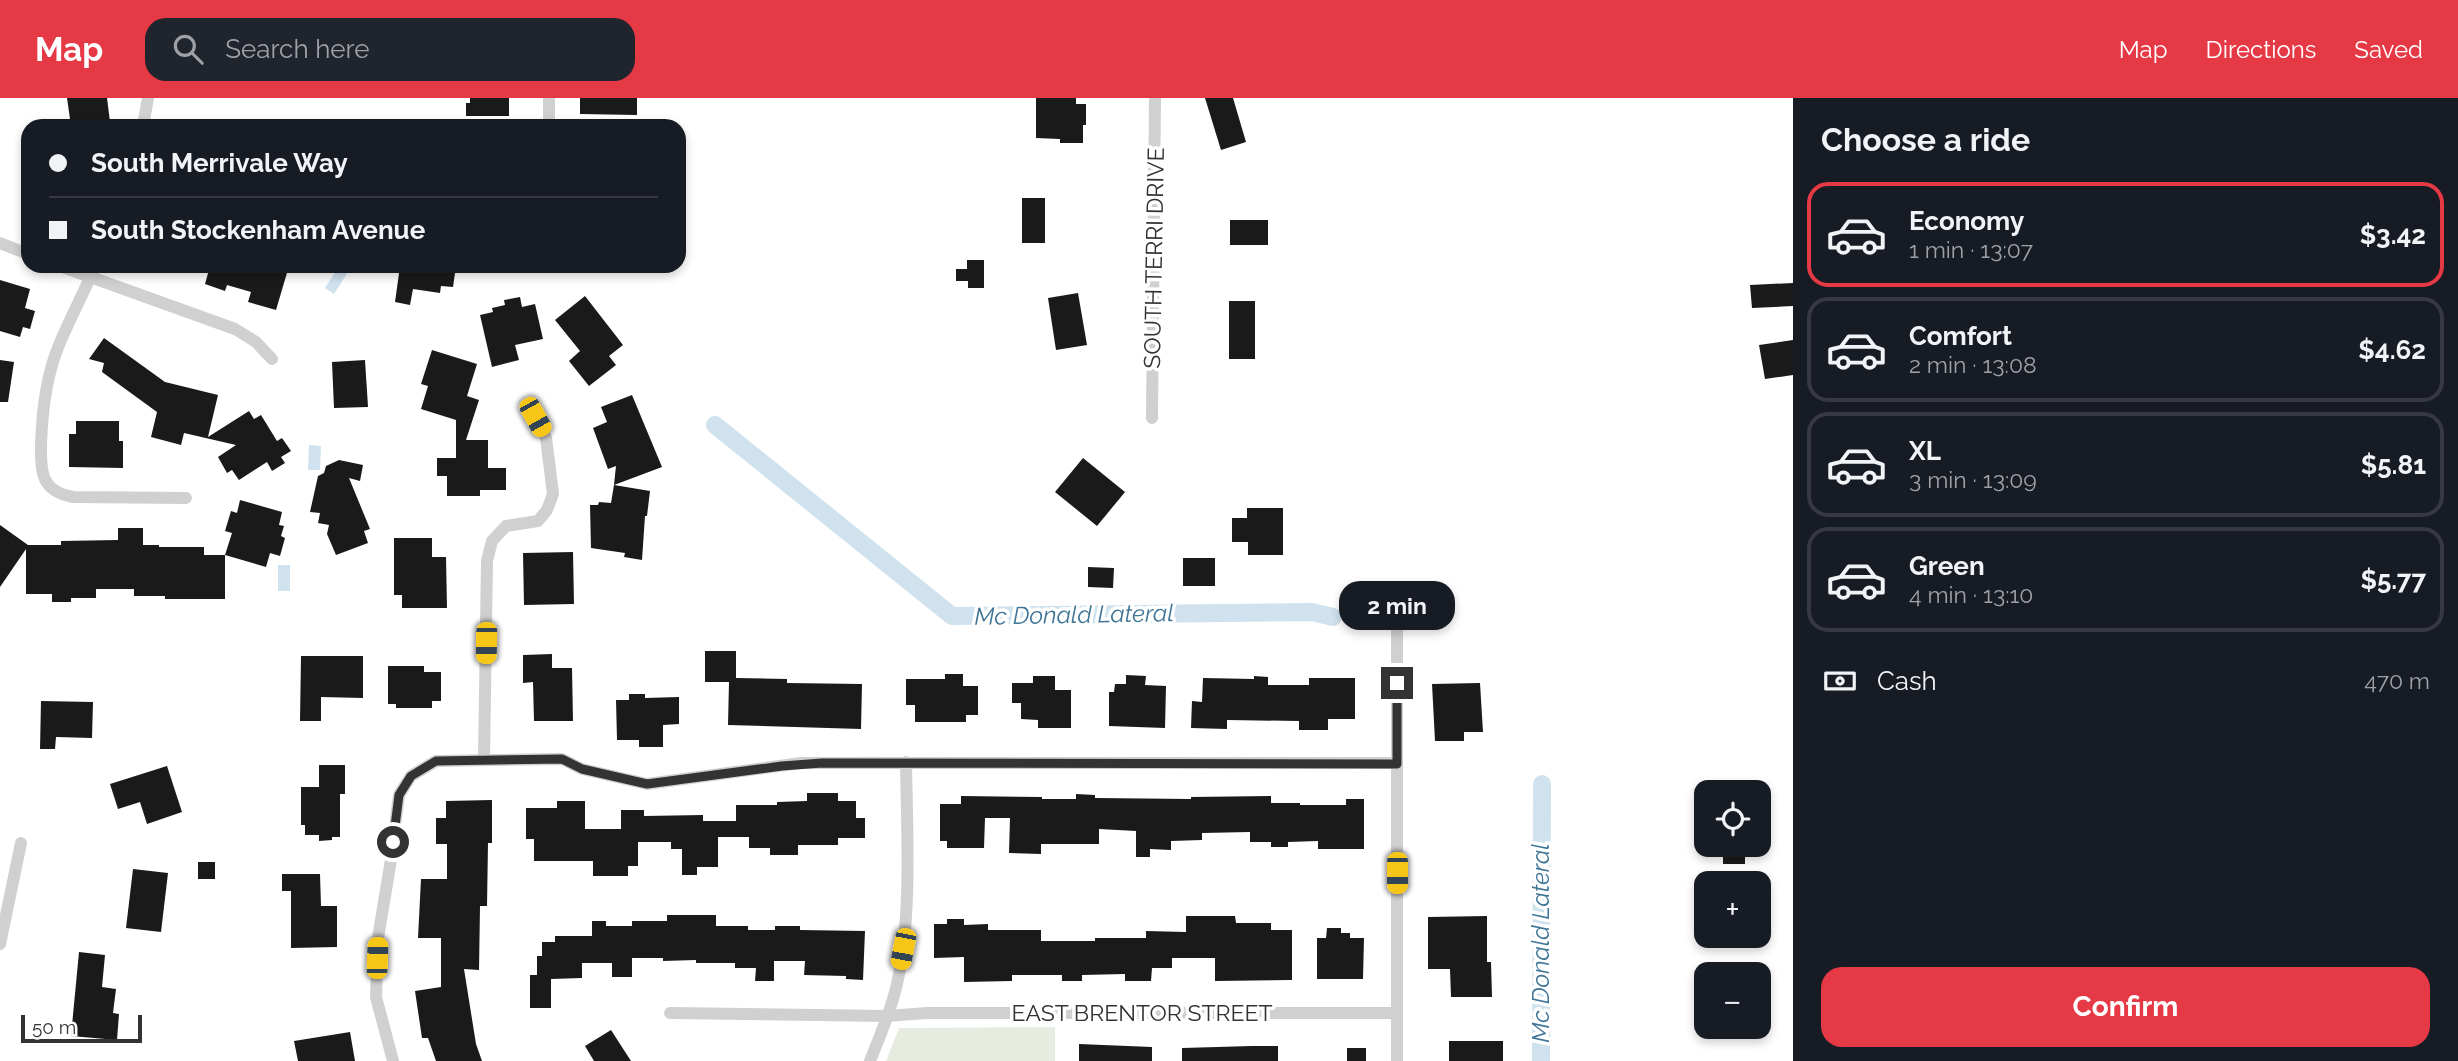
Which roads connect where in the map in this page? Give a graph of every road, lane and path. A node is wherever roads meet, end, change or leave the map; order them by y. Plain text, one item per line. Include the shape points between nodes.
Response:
1 (148, 98) edge
2 (549, 98) edge
3 (1155, 98) edge
4 (144, 119) edge
5 (549, 119) edge
6 (0, 243) edge
7 (21, 251) edge
8 (93, 273) edge
9 (95, 273) edge
10 (272, 359) dead end
11 (535, 417) dead end
12 (1152, 418) dead end
13 (186, 498) dead end
14 (1397, 617) dead end
15 (484, 760) junction
16 (906, 762) junction
17 (1397, 764) junction
18 (21, 843) dead end
19 (0, 944) edge
20 (670, 1013) dead end
21 (1397, 1013) junction
22 (887, 1016) junction
23 (393, 1061) edge
24 (870, 1061) edge
25 (1397, 1061) edge

1 - 4 street
2 - 5 street
3 - 12 street, SOUTH TERRI DRIVE
6 - 7 street
8 - 13 street via 58,346 44,395 44,479 61,495 73,497
9 - 10 street via 235,329
11 - 15 street via 546,438 552,494 538,521 506,526 492,541 487,561
14 - 17 street
15 - 16 street via 562,759 582,769 647,784 801,764
15 - 23 street via 436,761 411,776 399,795 378,938 376,997
16 - 17 street
16 - 22 street via 903,949
17 - 21 street
18 - 19 street
20 - 22 street, EAST BRENTOR STREET
21 - 22 street, EAST BRENTOR STREET
21 - 25 street
22 - 24 street

